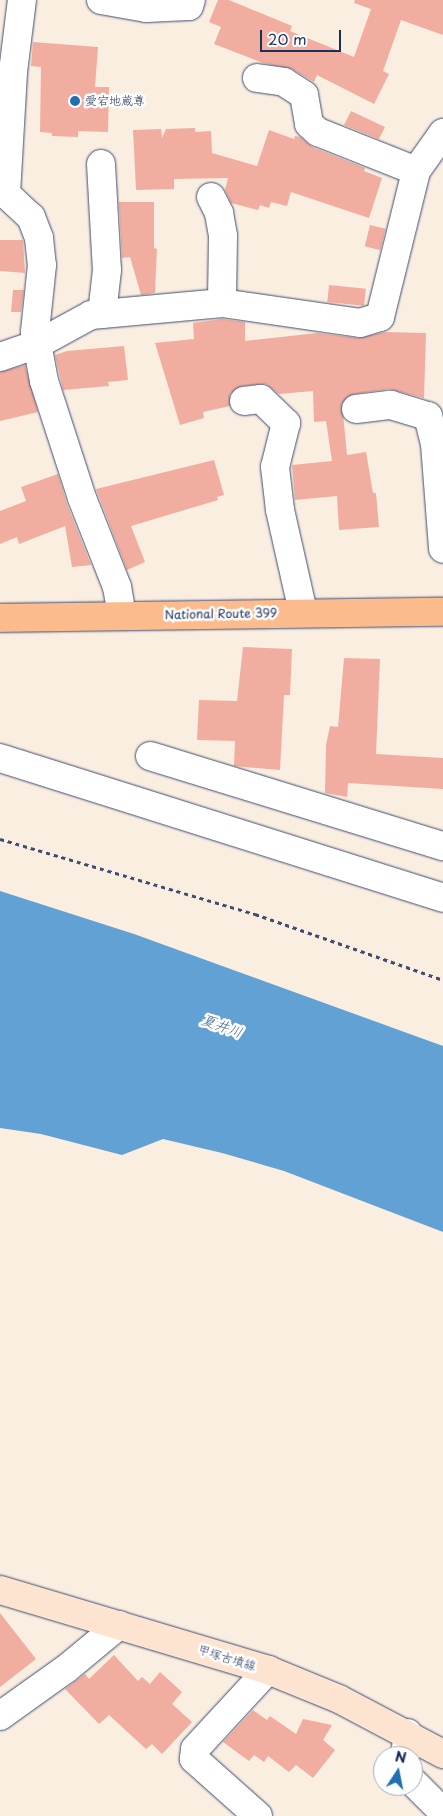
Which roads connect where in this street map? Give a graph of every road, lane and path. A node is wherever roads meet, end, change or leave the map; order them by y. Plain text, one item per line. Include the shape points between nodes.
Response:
1 (22, 0) edge
2 (101, 0) edge
3 (191, 0) edge
4 (257, 78) dead end
5 (443, 133) edge
6 (101, 164) dead end
7 (416, 172) junction
8 (3, 194) edge
9 (211, 197) dead end
10 (222, 303) junction
11 (102, 314) junction
12 (38, 344) junction
13 (0, 357) edge
14 (244, 402) dead end
15 (356, 409) dead end
16 (443, 549) edge
17 (303, 612) junction
18 (443, 612) edge
19 (122, 616) junction
20 (0, 618) edge
21 (150, 756) dead end
22 (0, 758) edge
23 (0, 838) edge
24 (443, 846) edge
25 (443, 898) edge
26 (443, 980) edge
27 (0, 1590) edge
28 (118, 1625) junction
29 (268, 1670) junction
30 (0, 1716) edge
31 (407, 1745) edge
32 (443, 1754) edge
33 (423, 1792) edge
34 (443, 1812) edge
35 (258, 1816) edge

1 - 8 street
2 - 3 street via 146,8 189,6
4 - 7 street via 284,82 304,95 308,124 318,132
5 - 7 street
6 - 11 street via 106,270
7 - 10 street via 380,318 360,323
8 - 12 street via 31,217 39,238 42,265 34,332
9 - 10 street via 219,213 223,236
10 - 11 street
11 - 12 street via 91,315
12 - 13 street
12 - 19 street via 44,381 82,498 117,587
14 - 17 street via 261,399 286,423 275,467 280,510
15 - 16 street via 391,405 428,416 435,444
17 - 18 highway, National Route 399
17 - 19 highway, National Route 399
19 - 20 highway, National Route 399
21 - 24 street
22 - 25 street
23 - 26 path via 255,914
27 - 28 main road, 甲塚古墳線
28 - 29 main road, 甲塚古墳線
28 - 30 street via 66,1669
29 - 31 main road, 甲塚古墳線 via 339,1699
29 - 35 street via 194,1749 194,1759
31 - 32 main road, 甲塚古墳線
33 - 34 street

